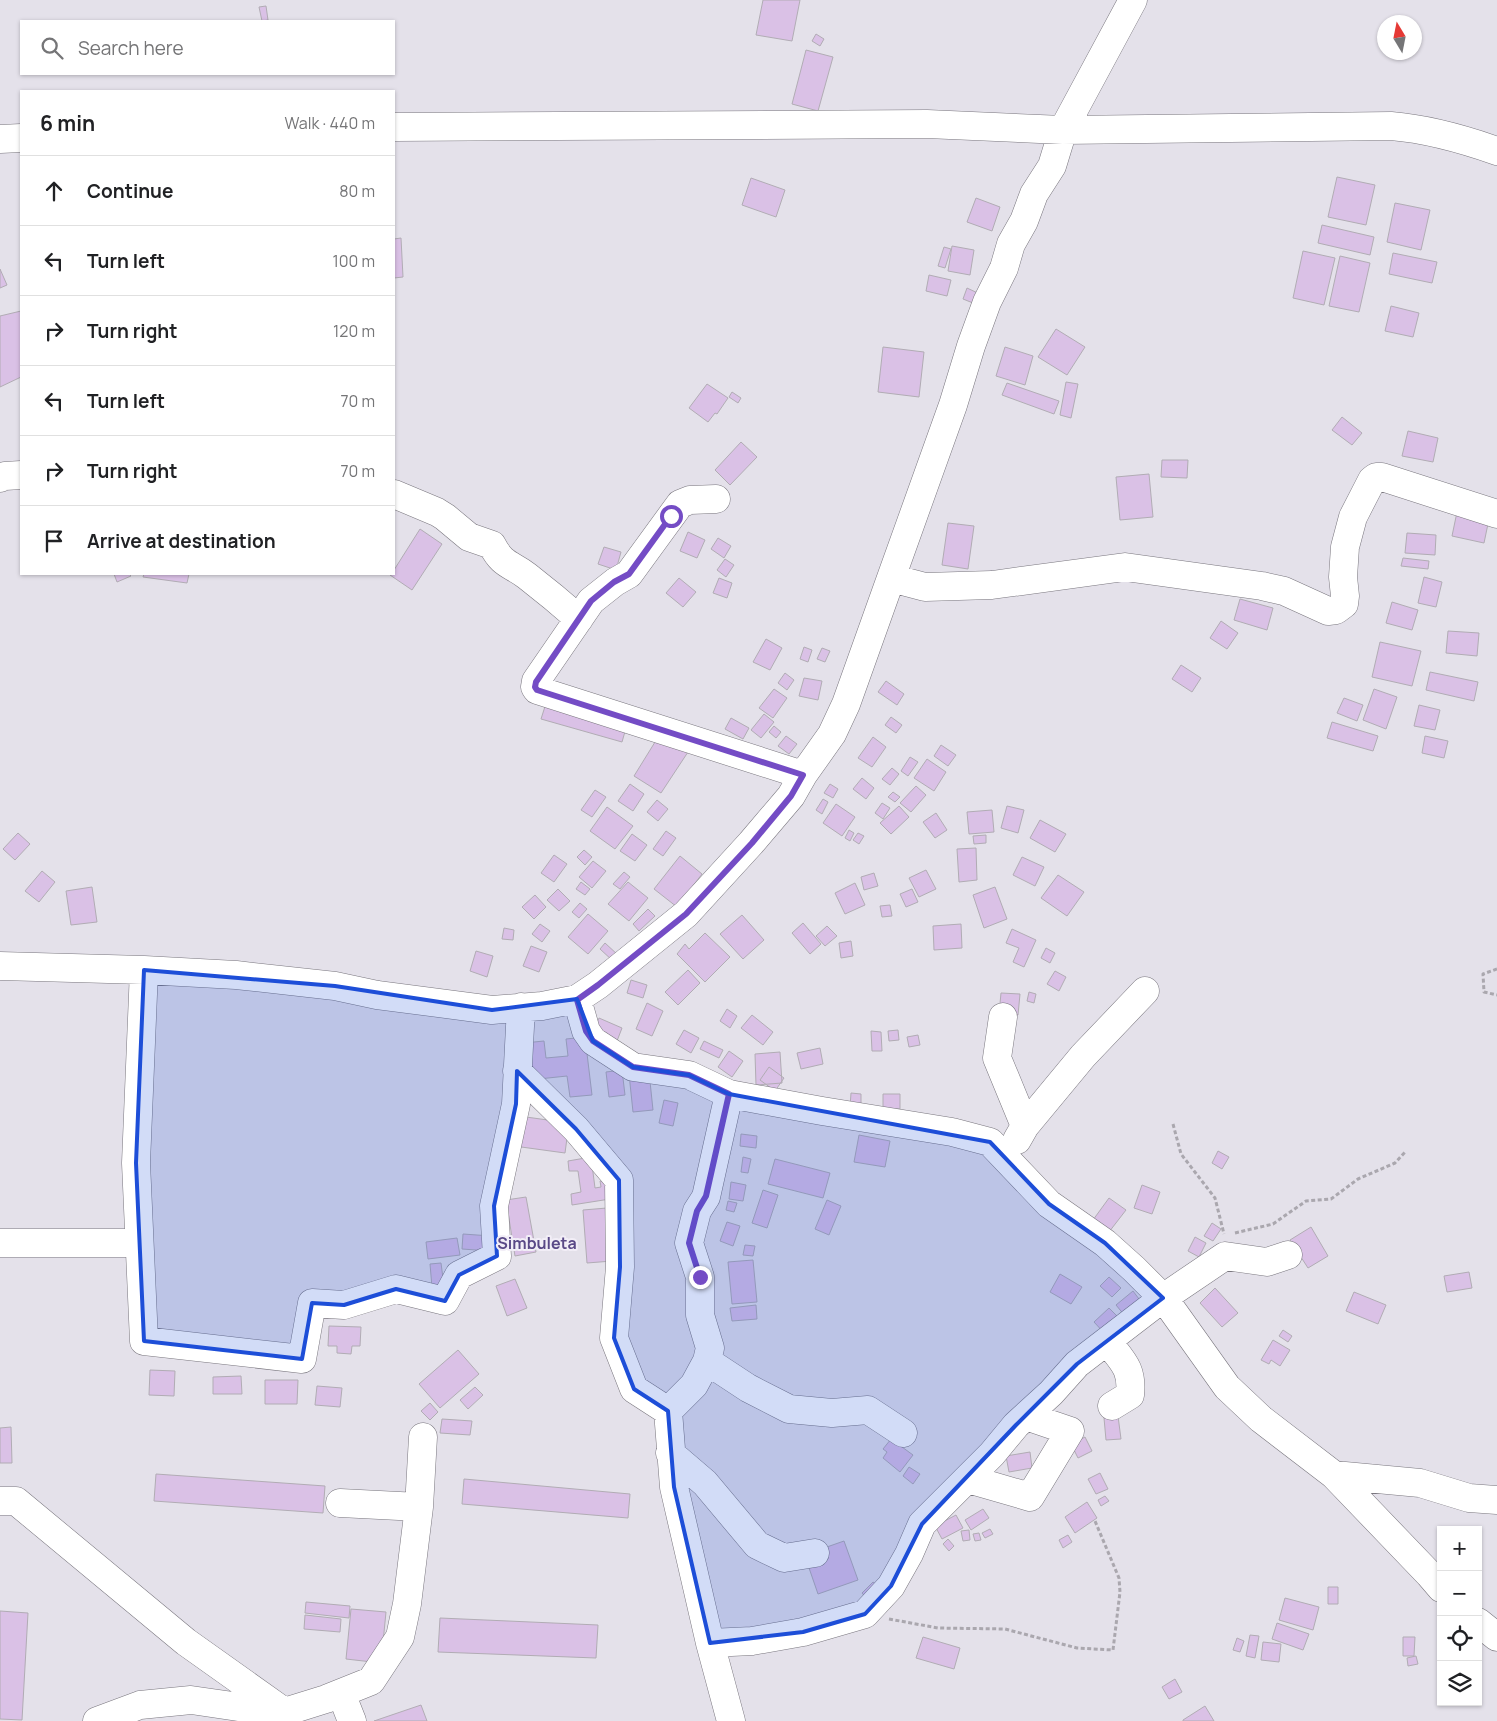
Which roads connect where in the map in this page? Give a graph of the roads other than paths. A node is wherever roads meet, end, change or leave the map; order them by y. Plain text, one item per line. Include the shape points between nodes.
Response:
1 (1132, 0) edge
2 (395, 127) edge
3 (1063, 130) junction
4 (20, 138) edge
5 (0, 139) edge
6 (1497, 151) edge
7 (20, 475) edge
8 (0, 478) edge
9 (395, 494) edge
10 (716, 499) dead end
11 (1497, 514) edge
12 (891, 578) junction
13 (579, 619) junction
14 (803, 775) junction
15 (0, 966) edge
16 (144, 970) junction
17 (1145, 991) dead end
18 (577, 1000) junction
19 (522, 1007) junction
20 (1003, 1017) dead end
21 (517, 1072) junction
22 (729, 1094) junction
23 (1025, 1126) junction
24 (1005, 1158) junction
25 (0, 1243) edge
26 (140, 1243) junction
27 (1288, 1255) dead end
28 (1163, 1298) junction
29 (1107, 1340) junction
30 (707, 1362) junction
31 (1112, 1406) dead end
32 (668, 1411) junction
33 (1026, 1416) junction
34 (904, 1433) dead end
35 (423, 1437) dead end
36 (670, 1453) junction
37 (1334, 1475) junction
38 (968, 1479) junction
39 (1497, 1500) edge
40 (0, 1501) edge
41 (340, 1503) dead end
42 (418, 1507) junction
43 (815, 1553) dead end
44 (1437, 1583) edge
45 (1482, 1625) edge
46 (1497, 1637) edge
47 (710, 1643) junction
48 (341, 1693) junction
49 (284, 1712) junction
50 (97, 1721) edge
51 (352, 1721) edge
52 (731, 1721) edge

1 - 3 street
2 - 3 street via 927,124
3 - 6 street via 1391,126 1450,136
3 - 12 street via 1052,166 1034,194 1011,244 970,346 953,404
4 - 5 street
7 - 8 street
9 - 13 street via 437,512 469,537 492,546 504,563 524,573
10 - 13 street via 690,500 680,504 629,574 598,594
11 - 12 street via 1376,477 1353,517 1345,547 1344,604 1328,611 1284,591 1262,586 1125,567 992,585 925,587
12 - 14 street via 846,704 832,734
13 - 14 street via 536,682 537,690
14 - 18 street via 791,796 752,843 686,914
15 - 16 street
16 - 19 street via 236,975 335,986 377,995 492,1010
16 - 26 street via 136,1163
17 - 23 street via 1083,1056
18 - 19 street
18 - 22 street via 586,1031 593,1041 633,1067 689,1075
19 - 21 street
20 - 23 street via 997,1058
21 - 26 street via 516,1104 494,1206 497,1256 459,1274 446,1301 396,1289 344,1305 312,1303 302,1359 144,1341
21 - 32 street via 576,1128 619,1180 620,1267 614,1338 634,1389
22 - 24 street via 952,1132 990,1142
22 - 30 street via 706,1196 697,1211 689,1243 700,1277 700,1315 710,1348
23 - 24 street
24 - 28 street via 1049,1204 1104,1243
25 - 26 street
27 - 28 street via 1267,1262 1225,1246
28 - 29 street
28 - 37 street via 1227,1387
29 - 31 street via 1128,1368 1131,1380 1130,1395
29 - 33 street via 1077,1364
30 - 32 street via 694,1385
30 - 34 street via 748,1388 789,1408 832,1413 868,1410
32 - 36 street
33 - 38 street
33 - 38 street via 1070,1431 1030,1497
35 - 42 street
36 - 43 street via 705,1483 757,1545 784,1558
36 - 47 street via 674,1487
37 - 39 street via 1420,1483 1469,1498
37 - 44 street
38 - 47 street via 922,1524 910,1554 891,1586 865,1614 803,1632 752,1641
40 - 49 street via 16,1501 186,1642
41 - 42 street
42 - 48 street via 407,1604 400,1636 371,1681
45 - 46 street
47 - 52 street
48 - 49 street
48 - 51 street
49 - 50 street via 191,1700 140,1705

